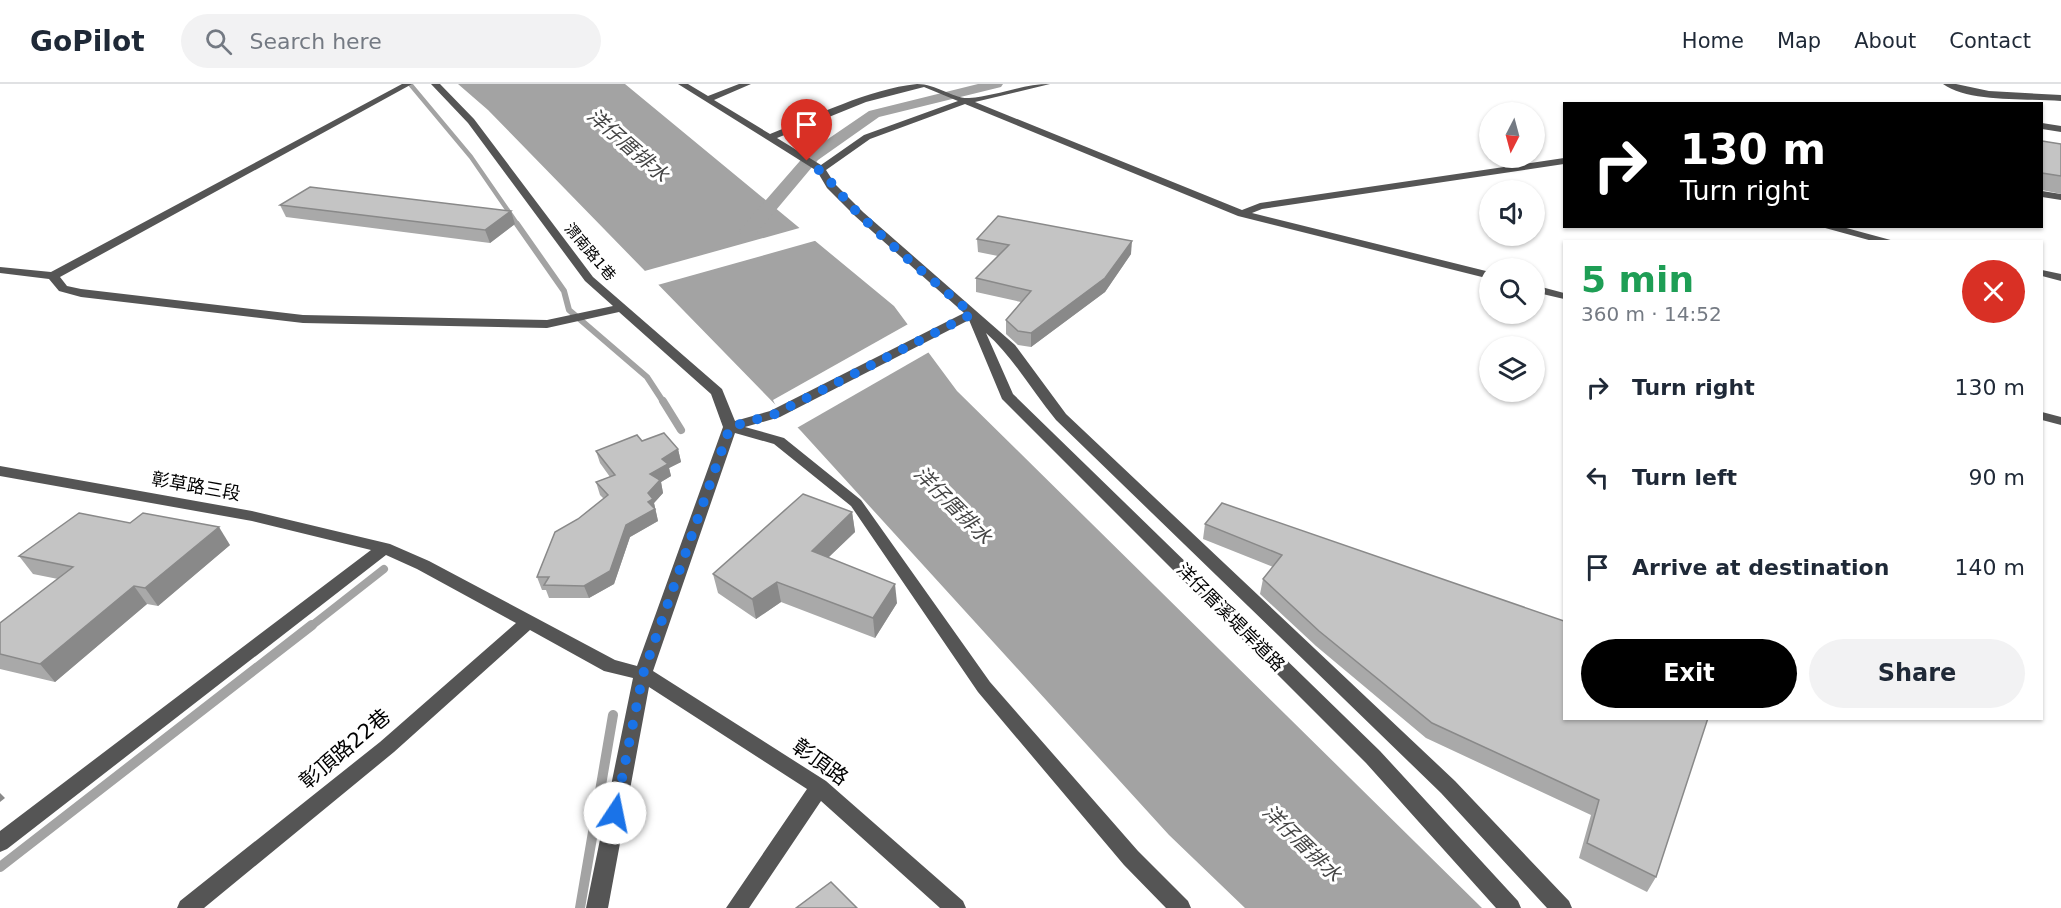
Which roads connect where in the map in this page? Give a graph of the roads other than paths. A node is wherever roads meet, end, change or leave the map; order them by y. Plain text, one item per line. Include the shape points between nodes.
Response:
1 (408, 84) edge
2 (435, 84) edge
3 (682, 84) edge
4 (747, 84) edge
5 (1046, 84) edge
6 (1947, 84) edge
7 (927, 85) edge
8 (2061, 98) edge
9 (706, 100) junction
10 (959, 100) junction
11 (2043, 126) edge
12 (2061, 129) edge
13 (769, 138) junction
14 (1563, 162) edge
15 (1545, 164) edge
16 (1545, 167) edge
17 (1513, 168) edge
18 (821, 170) junction
19 (1563, 171) edge
20 (2043, 194) edge
21 (2061, 197) edge
22 (1242, 214) junction
23 (1832, 228) edge
24 (1884, 240) edge
25 (0, 270) edge
26 (1479, 273) edge
27 (2043, 273) edge
28 (53, 276) junction
29 (2061, 278) edge
30 (1545, 291) edge
31 (1563, 296) edge
32 (620, 308) junction
33 (972, 314) junction
34 (2043, 416) edge
35 (2061, 421) edge
36 (730, 427) junction
37 (0, 471) edge
38 (384, 548) junction
39 (528, 622) junction
40 (643, 674) junction
41 (819, 787) junction
42 (0, 843) edge
43 (188, 908) edge
44 (597, 908) edge
45 (737, 908) edge
46 (956, 908) edge
47 (1180, 908) edge
48 (1510, 908) edge
49 (1561, 908) edge

1 - 28 street
2 - 32 street, 渭南路1巷 via 471,121 589,279
3 - 9 street
4 - 9 street
5 - 10 street
6 - 8 street via 1976,92
7 - 10 street
7 - 13 street via 863,100
9 - 13 street
10 - 18 street via 867,137
10 - 22 street
11 - 12 street
13 - 18 street
14 - 15 street
16 - 19 street
17 - 22 street via 1260,206
18 - 33 street via 859,214
20 - 21 street
22 - 26 street
23 - 24 street
25 - 28 street
27 - 29 street
28 - 32 street via 63,289 81,293 303,319 548,324
30 - 31 street
32 - 36 street, 渭南路1巷 via 717,392
33 - 36 street via 775,414
33 - 48 street, 洋仔厝溪堤岸道路 via 1006,396 1373,757
33 - 49 street via 1011,348 1061,417 1448,787
34 - 35 street
36 - 40 street
36 - 47 street via 779,441 856,503 984,687 1131,858
37 - 38 street, 彰草路三段 via 252,516
38 - 39 street
38 - 42 street
39 - 40 street, 彰頂路 via 610,666
39 - 43 street, 彰頂路22巷 via 387,747
40 - 41 street, 彰頂路
40 - 44 street
41 - 45 street
41 - 46 street, 彰頂路

